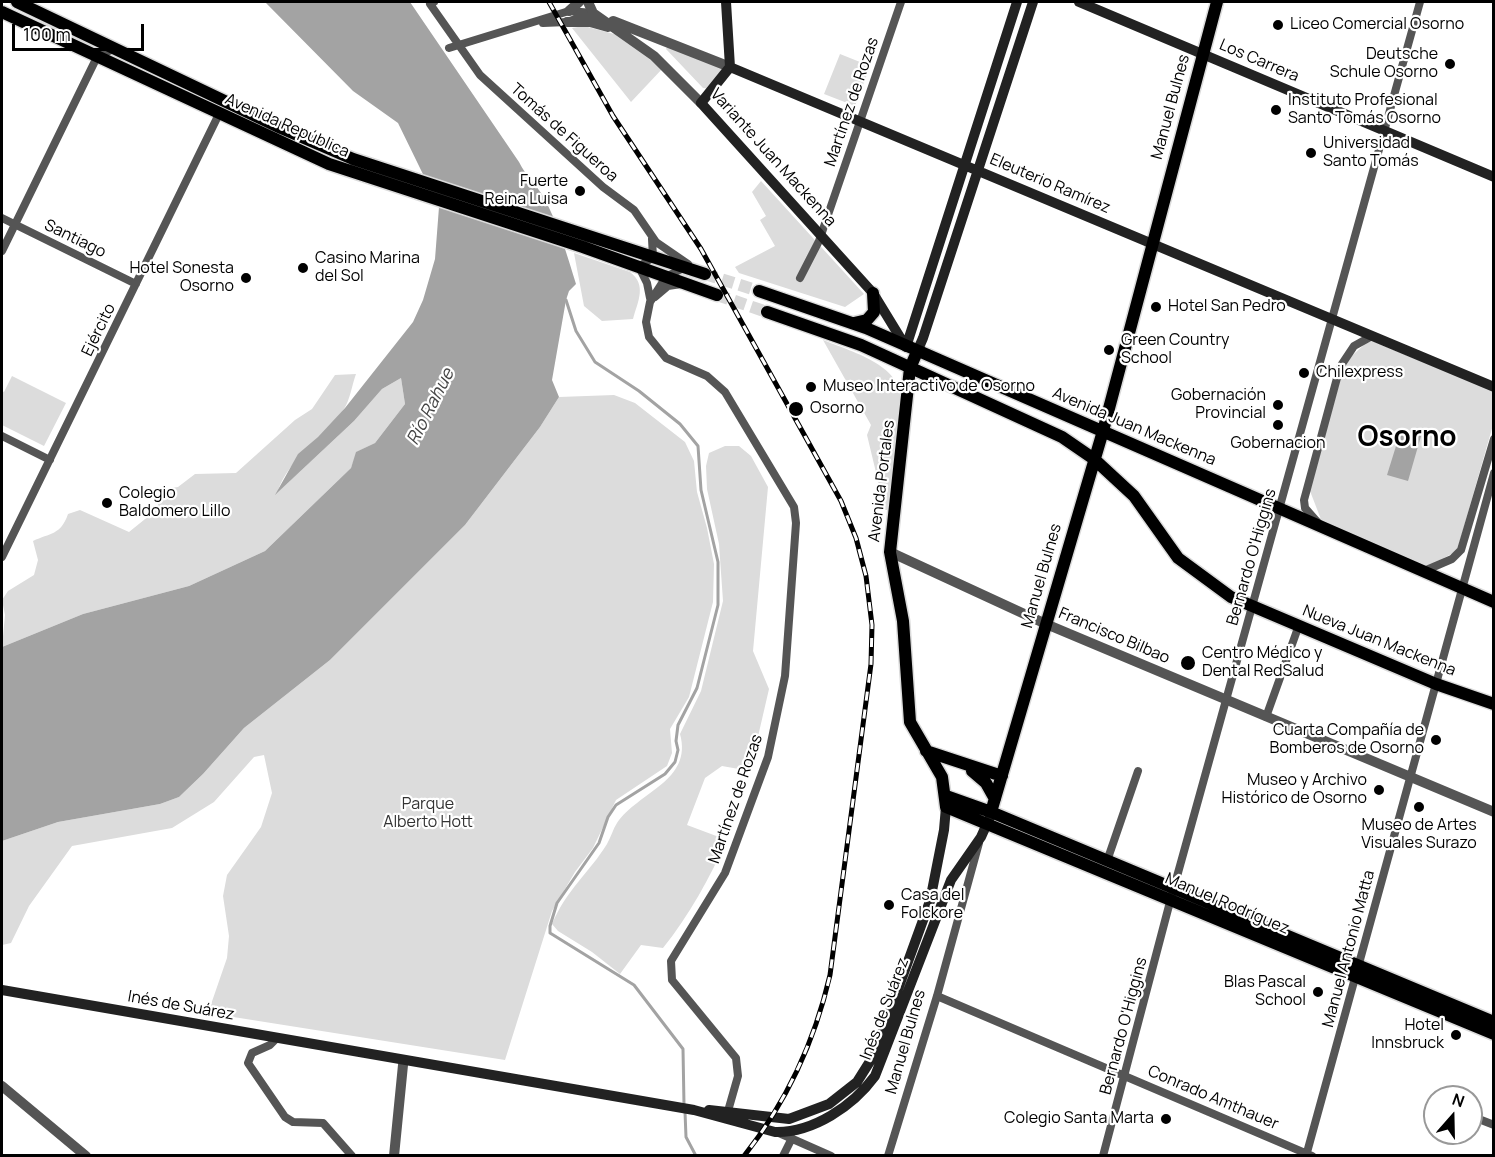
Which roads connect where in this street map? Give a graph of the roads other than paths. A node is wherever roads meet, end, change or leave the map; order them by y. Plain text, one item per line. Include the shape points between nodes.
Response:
1 (17, 2) edge
2 (579, 2) edge
3 (588, 2) edge
4 (726, 2) edge
5 (901, 2) edge
6 (1017, 2) edge
7 (1033, 2) edge
8 (1079, 2) edge
9 (1218, 2) edge
10 (1420, 2) edge
11 (432, 3) edge
12 (2, 12) edge
13 (593, 13) junction
14 (568, 17) junction
15 (630, 38) junction
16 (1004, 44) junction
17 (460, 45) junction
18 (677, 47) junction
19 (115, 48) junction
20 (449, 48) dead end
21 (1017, 49) junction
22 (1202, 53) junction
23 (97, 57) junction
24 (730, 67) junction
25 (701, 103) junction
26 (219, 114) junction
27 (861, 121) junction
28 (1384, 131) junction
29 (965, 164) junction
30 (978, 169) junction
31 (1494, 177) edge
32 (948, 213) junction
33 (2, 218) edge
34 (962, 218) junction
35 (15, 225) junction
36 (821, 233) junction
37 (941, 236) junction
38 (652, 237) junction
39 (955, 241) junction
40 (1152, 244) junction
41 (2, 251) edge
42 (652, 257) junction
43 (639, 267) junction
44 (931, 267) junction
45 (945, 272) junction
46 (702, 273) junction
47 (666, 277) junction
48 (800, 278) dead end
49 (136, 284) junction
50 (684, 284) junction
51 (759, 291) tunnel mouth
52 (873, 293) junction
53 (717, 296) tunnel mouth
54 (650, 302) junction
55 (767, 312) tunnel mouth
56 (1332, 319) junction
57 (854, 323) junction
58 (1372, 336) junction
59 (911, 350) junction
60 (910, 368) junction
61 (1493, 387) edge
62 (1103, 431) junction
63 (2, 436) edge
64 (1494, 439) edge
65 (1094, 459) junction
66 (50, 460) junction
67 (1494, 473) edge
68 (1280, 509) junction
69 (1322, 527) junction
70 (890, 552) junction
71 (2, 557) edge
72 (1424, 572) junction
73 (1461, 587) junction
74 (1494, 602) edge
75 (1252, 608) junction
76 (1046, 624) junction
77 (1299, 625) junction
78 (1436, 684) junction
79 (1226, 700) junction
80 (1494, 704) edge
81 (1266, 717) junction
82 (926, 751) junction
83 (1138, 771) dead end
84 (1002, 776) junction
85 (942, 777) junction
86 (1410, 777) junction
87 (995, 799) junction
88 (946, 802) junction
89 (1494, 812) edge
90 (990, 818) junction
91 (944, 830) joint
92 (981, 837) junction
93 (1107, 861) junction
94 (1173, 893) junction
95 (1357, 971) junction
96 (2, 990) edge
97 (937, 996) junction
98 (896, 1010) junction
99 (1494, 1022) edge
100 (1494, 1034) edge
101 (277, 1038) junction
102 (405, 1063) junction
103 (1126, 1076) junction
104 (2, 1086) edge
105 (694, 1110) junction
106 (728, 1111) junction
107 (775, 1132) junction
108 (792, 1138) junction
109 (86, 1155) edge
110 (352, 1155) edge
111 (394, 1155) edge
112 (783, 1155) edge
113 (831, 1155) edge
114 (888, 1155) edge
115 (1103, 1155) edge
116 (1308, 1155) edge

1 - 19 main road, Avenida República
2 - 14 street
3 - 13 street
3 - 18 street via 662,36
4 - 24 main road
5 - 27 street, Martínez de Rozas
6 - 16 main road, Avenida Portales
7 - 21 main road, Avenida Portales
8 - 22 main road, Los Carrera
9 - 22 main road, Manuel Bulnes
10 - 28 street, Bernardo O'Higgins
11 - 17 street, Tomás de Figueroa
12 - 23 main road, Avenida República
13 - 14 street
13 - 15 street, Variante Juan Mackenna
13 - 18 street, Eleuterio Ramírez
14 - 15 street via 597,23
14 - 17 street
15 - 25 street, Variante Juan Mackenna via 670,70
16 - 21 main road
16 - 29 main road, Avenida Portales
17 - 20 street
17 - 38 street, Tomás de Figueroa via 480,75 603,187 634,210
18 - 24 street, Eleuterio Ramírez
19 - 23 street
19 - 42 main road, Avenida República via 292,133 392,172
21 - 30 main road, Avenida Portales
22 - 28 main road, Los Carrera
22 - 40 main road, Manuel Bulnes
23 - 26 main road, Avenida República
23 - 35 street
24 - 25 main road
24 - 27 main road, Eleuterio Ramírez
25 - 36 main road, Variante Juan Mackenna
26 - 43 main road, Avenida República via 318,160
26 - 49 street, Ejército
27 - 29 main road, Eleuterio Ramírez
27 - 36 street, Martínez de Rozas
28 - 31 main road, Los Carrera
28 - 56 street, Bernardo O'Higgins
29 - 30 main road, Eleuterio Ramírez
29 - 32 main road, Avenida Portales
30 - 34 main road, Avenida Portales
30 - 40 main road, Eleuterio Ramírez
32 - 34 main road
32 - 37 main road, Avenida Portales
33 - 35 street, Santiago
34 - 39 main road, Avenida Portales
35 - 41 street
35 - 49 street, Santiago
36 - 48 street, Martínez de Rozas
36 - 52 main road, Variante Juan Mackenna
37 - 39 main road
37 - 44 main road, Avenida Portales
38 - 42 street
38 - 46 street, Tomás de Figueroa
39 - 45 main road, Avenida Portales
40 - 56 main road, Eleuterio Ramírez
40 - 62 main road, Manuel Bulnes
42 - 43 street
42 - 46 main road
43 - 47 main road
43 - 54 street
44 - 45 main road
44 - 59 main road, Avenida Portales
45 - 59 main road, Avenida Portales
46 - 47 street via 679,269
47 - 50 main road
47 - 54 street
49 - 66 street, Ejército
50 - 53 main road
50 - 54 street via 668,286
51 - 57 main road, Avenida Juan Mackenna
52 - 57 main road via 874,312 867,320
52 - 59 main road, Variante Juan Mackenna
54 - 106 street, Martínez de Rozas via 646,322 654,345 666,358 717,383 796,514 786,666 768,757 725,873 674,955 669,970 672,980 736,1058 738,1076
55 - 60 main road via 830,332
56 - 58 main road, Eleuterio Ramírez
56 - 68 street, Bernardo O'Higgins
57 - 59 main road, Avenida Juan Mackenna
58 - 61 main road, Eleuterio Ramírez
58 - 69 street, Bernardo O'Higgins via 1354,346 1340,367 1309,479 1305,508
59 - 60 main road, Avenida Portales
59 - 62 main road, Avenida Juan Mackenna
60 - 65 main road via 1048,430
60 - 70 main road, Avenida Portales
62 - 65 main road, Manuel Bulnes
62 - 68 main road, Avenida Juan Mackenna
63 - 66 street
64 - 72 street via 1461,550 1452,560
65 - 75 main road via 1134,496 1178,558 1205,581
65 - 76 main road, Manuel Bulnes
66 - 71 street, Ejército
67 - 73 street, Manuel Antonio Matta
68 - 69 main road, Avenida Juan Mackenna
68 - 75 street, Bernardo O'Higgins
69 - 72 main road, Avenida Juan Mackenna
70 - 76 street, Francisco Bilbao
70 - 82 main road, Avenida Portales via 903,621 910,722
72 - 73 main road, Avenida Juan Mackenna
73 - 74 main road, Avenida Juan Mackenna
73 - 78 street, Manuel Antonio Matta
75 - 77 main road, Nueva Juan Mackenna
75 - 79 street, Bernardo O'Higgins
76 - 79 street, Francisco Bilbao
76 - 84 main road, Manuel Bulnes
77 - 78 main road, Nueva Juan Mackenna
77 - 81 street
78 - 80 main road, Nueva Juan Mackenna
78 - 86 street, Manuel Antonio Matta
79 - 81 street, Francisco Bilbao
79 - 94 street, Bernardo O'Higgins
81 - 86 street, Francisco Bilbao
82 - 84 main road
82 - 85 main road, Avenida Portales
83 - 93 street
84 - 87 main road, Manuel Bulnes
85 - 87 main road via 949,765 970,770 983,779
85 - 88 main road, Avenida Portales
86 - 89 street, Francisco Bilbao
86 - 95 street, Manuel Antonio Matta
87 - 90 main road, Manuel Bulnes
88 - 90 main road, Manuel Rodríguez
88 - 91 main road, Avenida Portales
90 - 92 main road, Manuel Bulnes
90 - 93 main road, Manuel Rodríguez
90 - 94 main road, Manuel Rodríguez
91 - 98 main road, Inés de Suárez via 930,902
92 - 97 street, Manuel Bulnes
92 - 98 main road, Inés de Suárez via 951,880
93 - 94 main road, Manuel Rodríguez
94 - 95 main road, Manuel Rodríguez
94 - 103 street, Bernardo O'Higgins
95 - 99 main road, Manuel Rodríguez
95 - 100 main road, Manuel Rodríguez
95 - 116 street, Manuel Antonio Matta
96 - 101 main road, Inés de Suárez
97 - 103 street, Conrado Amthauer
97 - 114 street, Manuel Bulnes
98 - 106 main road, Inés de Suárez via 863,1073 829,1104 782,1120
98 - 107 main road, Inés de Suárez via 880,1067 857,1097 822,1119 796,1130
101 - 102 main road, Inés de Suárez
101 - 110 street via 252,1053 248,1063 285,1117 293,1122 323,1123
102 - 105 main road, Inés de Suárez
102 - 111 street
103 - 115 street, Bernardo O'Higgins
103 - 116 street, Conrado Amthauer
104 - 109 street
105 - 106 main road, Inés de Suárez
105 - 107 main road, Inés de Suárez
107 - 108 street
108 - 112 street
108 - 113 street

